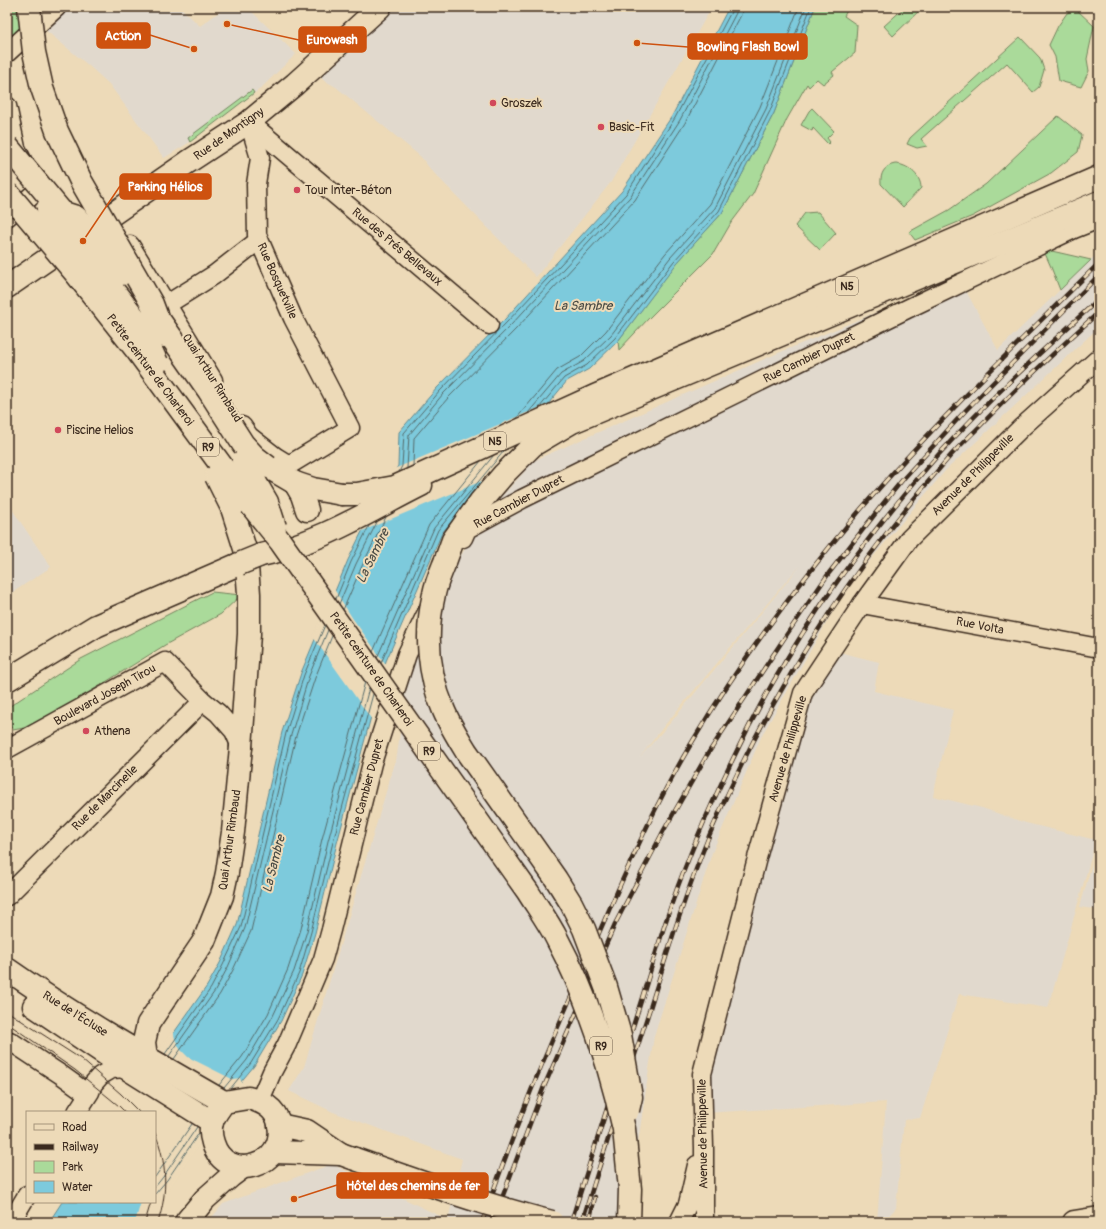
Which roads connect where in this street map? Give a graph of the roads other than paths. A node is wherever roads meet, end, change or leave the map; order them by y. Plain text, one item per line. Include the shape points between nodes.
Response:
1 (29, 7) edge
2 (57, 7) edge
3 (380, 7) edge
4 (7, 53) edge
5 (7, 106) edge
6 (249, 122) junction
7 (7, 146) edge
8 (1099, 177) edge
9 (7, 192) edge
10 (42, 200) junction
11 (1099, 202) edge
12 (112, 216) junction
13 (7, 217) edge
14 (1099, 219) edge
15 (76, 239) junction
16 (260, 240) junction
17 (7, 287) edge
18 (166, 305) junction
19 (489, 325) dead end
20 (164, 336) junction
21 (1099, 358) edge
22 (572, 422) junction
23 (350, 428) joint
24 (295, 483) junction
25 (395, 487) junction
26 (300, 533) junction
27 (862, 604) junction
28 (1099, 648) edge
29 (7, 680) edge
30 (203, 700) junction
31 (241, 747) junction
32 (7, 749) edge
33 (7, 896) edge
34 (7, 969) edge
35 (7, 988) edge
36 (8, 1042) edge
37 (139, 1066) junction
38 (88, 1094) junction
39 (240, 1100) junction
40 (78, 1111) edge
41 (279, 1124) junction
42 (704, 1127) junction
43 (624, 1129) junction
44 (213, 1136) junction
45 (274, 1152) junction
46 (348, 1156) junction
47 (243, 1167) junction
48 (26, 1197) edge
49 (205, 1199) junction
50 (1099, 1218) edge
51 (11, 1222) edge
52 (186, 1222) edge
53 (552, 1222) edge
54 (629, 1222) edge
55 (679, 1222) edge
56 (704, 1222) edge
57 (1074, 1222) edge

1 - 20 main road, bridge via 42,88 57,131 81,181 152,304
2 - 4 street
3 - 6 main road, Rue de Montigny
5 - 10 street via 16,148
6 - 12 main road, Rue de Montigny
6 - 16 street, Rue Bosquetville via 260,158 256,184
6 - 19 street, Rue des Prés Bellevaux
7 - 20 main road, bridge
8 - 25 main road, N5 via 595,396
9 - 26 main road, Petite ceinture de Charleroi / R9, bridge via 77,274 138,352 246,499
10 - 13 street
10 - 15 street
10 - 24 main road, bridge via 76,217 159,319 243,444 268,467
10 - 31 main road, Quai Arthur Rimbaud, bridge via 138,322 190,436 216,476 232,508 246,552 249,594 249,634
11 - 22 main road, N5
12 - 15 main road, Rue de Montigny
12 - 18 street, Quai Arthur Rimbaud
14 - 39 street, Rue Cambier Dupret via 907,309 536,492 467,529 407,654 372,763 323,959 263,1093
15 - 17 main road, Rue de Montigny
16 - 18 street via 214,275
16 - 23 street, Rue Bosquetville via 293,318
18 - 23 street, Quai Arthur Rimbaud via 249,436 276,458 289,465
20 - 26 main road, bridge via 267,502
21 - 27 street, Avenue de Philippeville via 1022,426 908,539
22 - 26 main road, N5 via 440,475 348,523
22 - 43 main road, N5, bridge via 533,445 480,502 454,540 434,592 428,640 435,686 444,711 487,782 556,879 584,929 606,987 620,1035 631,1097
24 - 25 main road, N5 via 342,494
24 - 26 main road via 302,495
25 - 26 main road, N5 via 358,506 316,522
26 - 29 main road, N5, bridge via 280,551 261,555 96,626
26 - 43 main road, Petite ceinture de Charleroi / R9, bridge via 557,937 587,1002 616,1092
27 - 28 street, Rue Volta
27 - 42 street, Avenue de Philippeville via 803,693 757,858 702,1074
30 - 31 street, Boulevard Joseph Tirou via 234,731
30 - 32 street, Boulevard Joseph Tirou via 165,662
30 - 33 street, Rue de Marcinelle
31 - 37 main road, Quai Arthur Rimbaud via 233,832 222,896 204,941 148,1024
34 - 37 main road, Rue de l'Écluse
35 - 37 main road, Rue de l'Écluse
36 - 38 street
37 - 38 street via 112,1069 100,1076
37 - 39 main road
37 - 44 main road
38 - 40 street
39 - 41 main road via 265,1104 271,1109
39 - 44 main road
41 - 45 main road via 279,1141
41 - 46 main road via 307,1131
42 - 55 street via 688,1204
42 - 56 street, Avenue de Philippeville
43 - 54 main road, Petite ceinture de Charleroi / R9 via 630,1189
44 - 47 main road via 222,1159 231,1165
44 - 49 main road
45 - 46 main road
45 - 47 main road via 266,1161 255,1166
46 - 53 main road, bridge via 419,1182
47 - 49 main road
48 - 51 street
49 - 52 main road
50 - 57 main road

